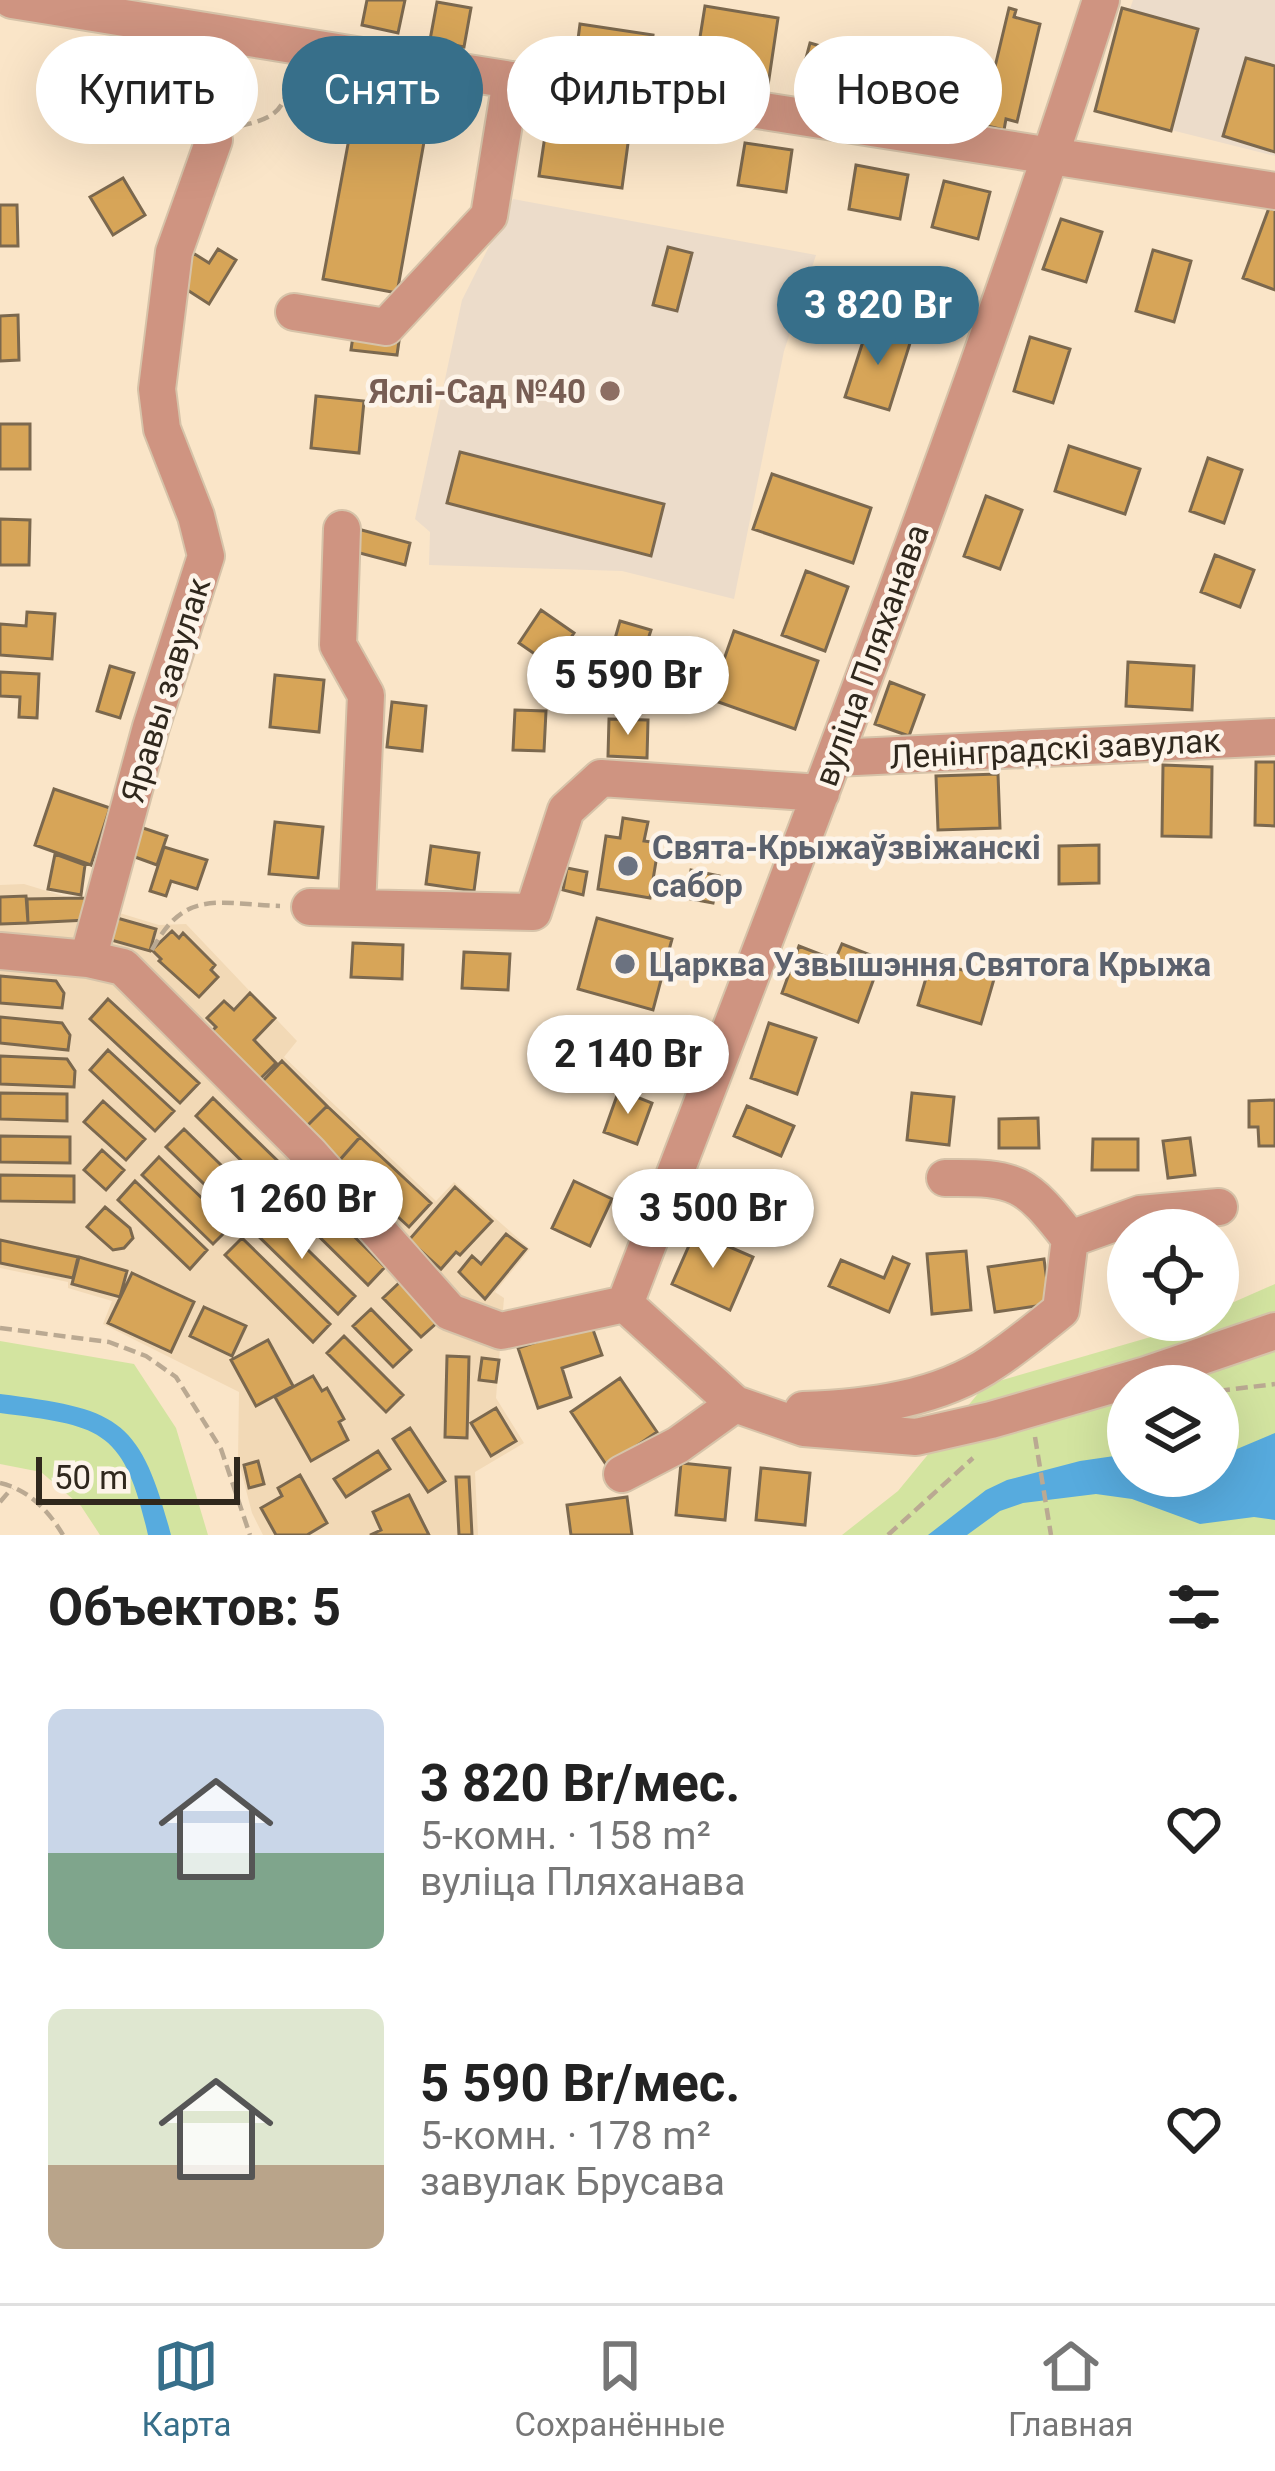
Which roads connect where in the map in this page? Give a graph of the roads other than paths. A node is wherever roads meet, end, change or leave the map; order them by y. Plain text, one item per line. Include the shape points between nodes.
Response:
1 (12, 0) edge
2 (1101, 0) edge
3 (507, 79) edge
4 (507, 105) edge
5 (770, 112) edge
6 (213, 144) edge
7 (1052, 156) junction
8 (1275, 191) edge
9 (294, 312) dead end
10 (342, 529) dead end
11 (1275, 737) edge
12 (835, 758) junction
13 (820, 793) junction
14 (310, 907) road end
15 (357, 908) junction
16 (0, 950) edge
17 (88, 959) junction
18 (945, 1178) dead end
19 (1219, 1207) dead end
20 (1070, 1239) junction
21 (625, 1304) junction
22 (1275, 1330) edge
23 (742, 1407) junction
24 (622, 1474) dead end

1 - 3 street
2 - 7 street, вуліца Пляханава
4 - 9 street via 489,216 386,327
5 - 7 street
6 - 17 street, Яравы завулак via 174,252 157,389 162,429 206,556
7 - 8 street
7 - 12 street, вуліца Пляханава
10 - 15 street via 338,645 367,695
11 - 12 street, Ленінградскі завулак
12 - 13 street, вуліца Пляханава
13 - 15 street via 601,778 566,810 533,912
13 - 21 street, вуліца Пляханава
14 - 15 street
16 - 17 street
17 - 21 street via 123,967 310,1154 450,1312 502,1331
18 - 20 street via 996,1178 1038,1197
19 - 20 street via 1140,1214
20 - 23 street via 1061,1310 990,1365 926,1395 838,1409
21 - 23 street
22 - 23 street via 1146,1375 916,1437 804,1428
23 - 24 street

